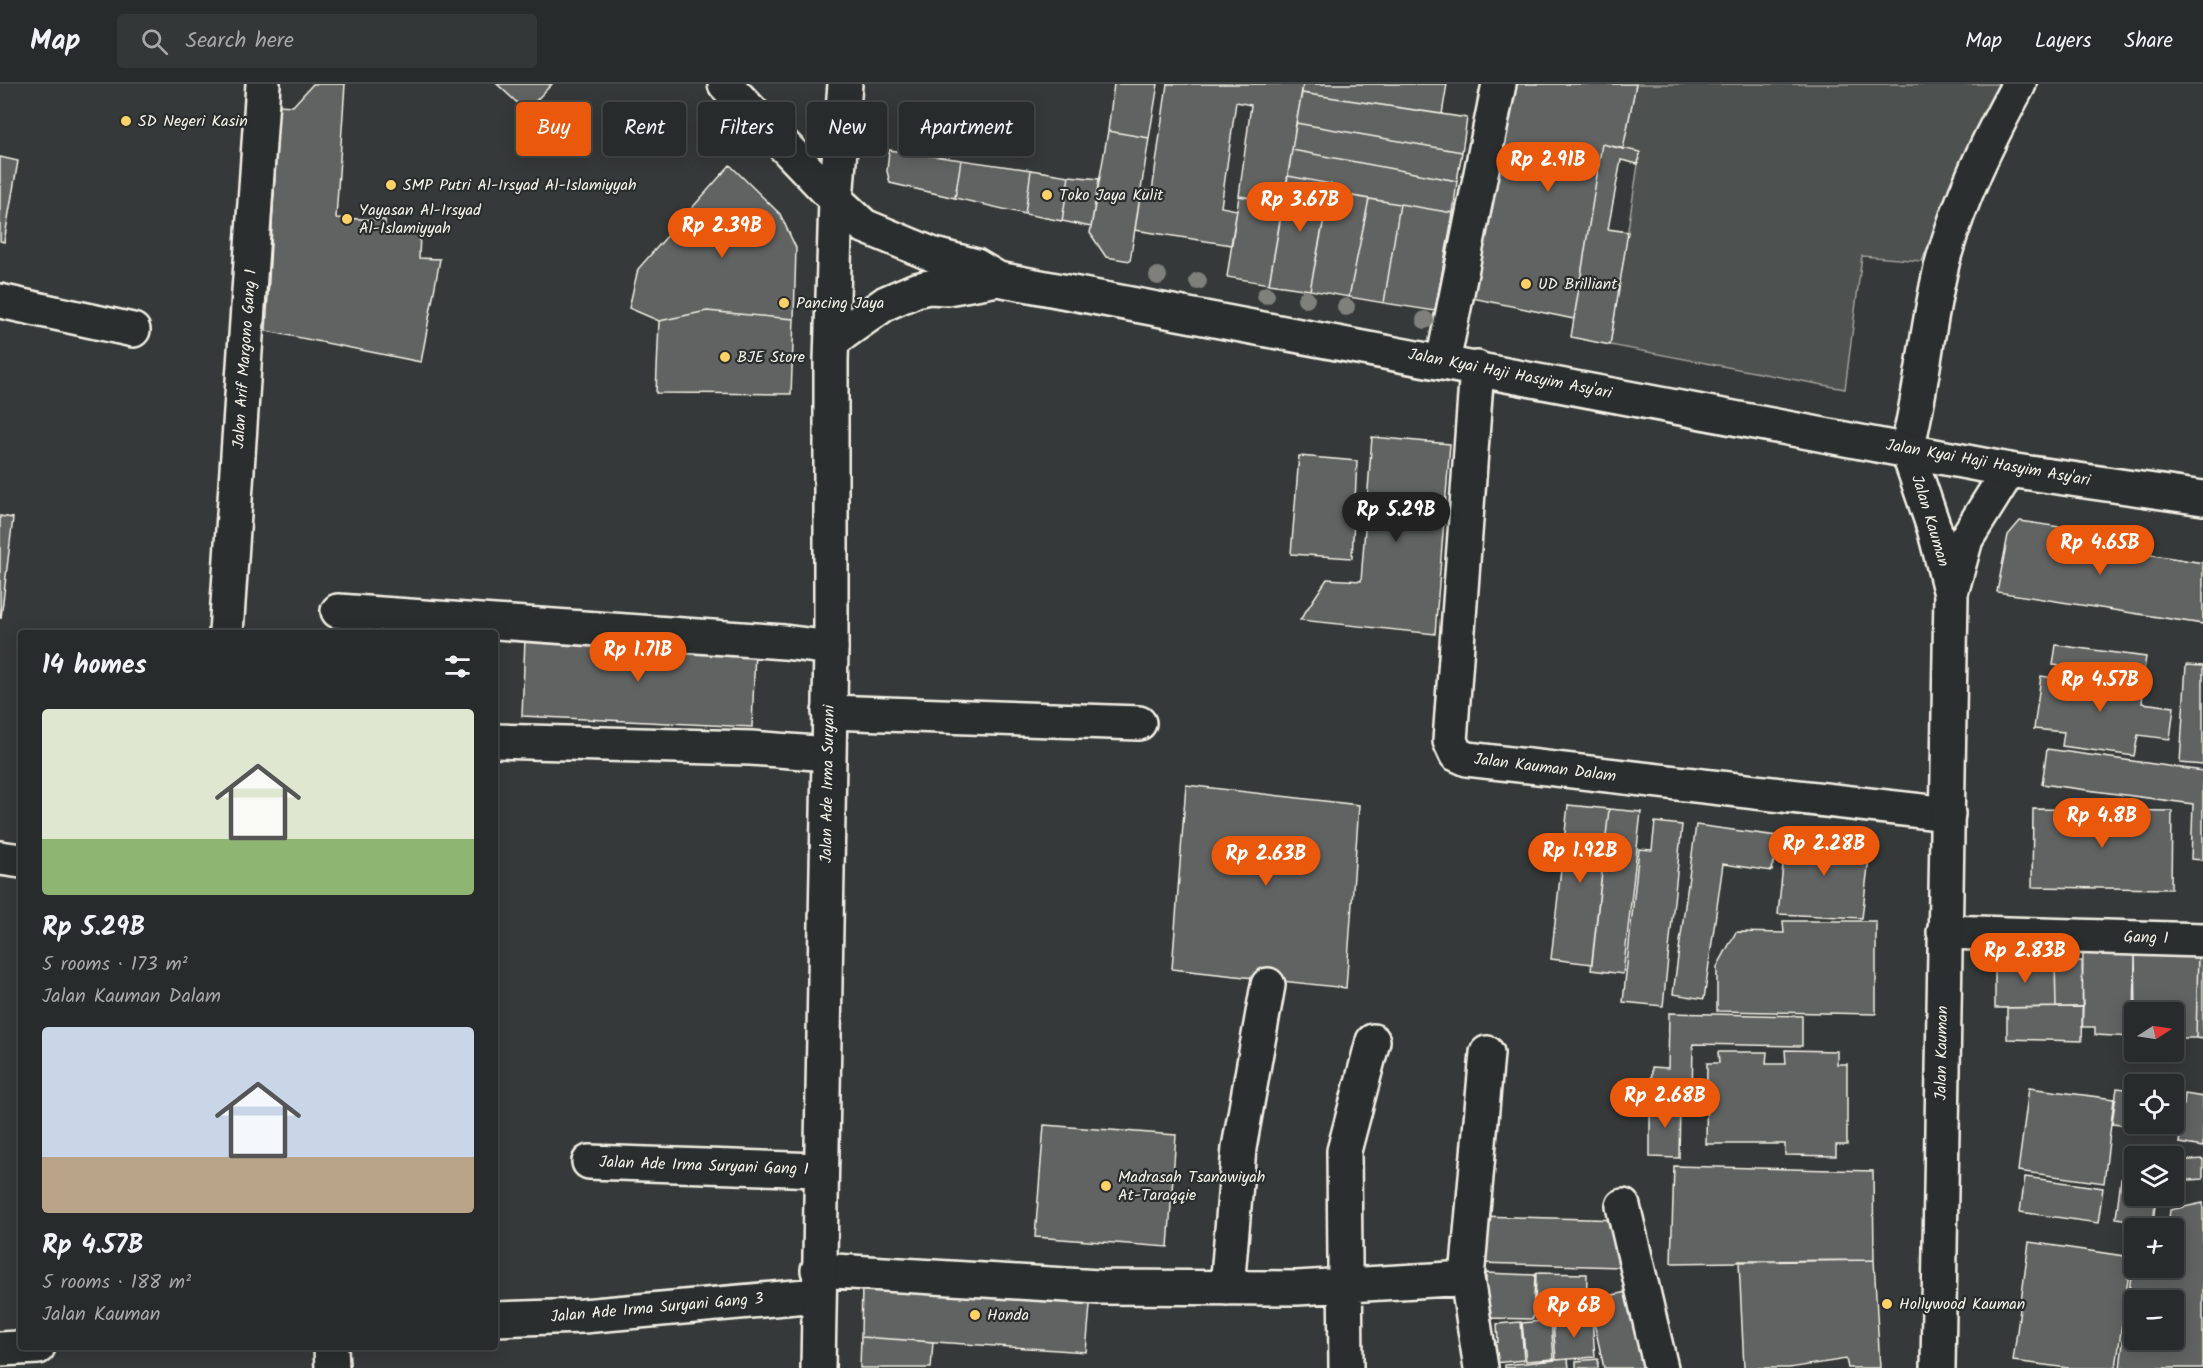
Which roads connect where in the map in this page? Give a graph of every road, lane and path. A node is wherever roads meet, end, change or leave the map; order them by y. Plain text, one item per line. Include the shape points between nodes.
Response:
1 (263, 84) edge
2 (724, 84) edge
3 (844, 84) edge
4 (1499, 84) edge
5 (2019, 84) edge
6 (836, 200) junction
7 (998, 279) junction
8 (0, 301) edge
9 (133, 330) dead end
10 (832, 341) junction
11 (1443, 362) junction
12 (1477, 368) junction
13 (1906, 449) junction
14 (2009, 470) junction
15 (2203, 498) edge
16 (1951, 594) junction
17 (338, 611) dead end
18 (489, 628) edge
19 (226, 630) edge
20 (831, 648) junction
21 (829, 712) junction
22 (1139, 723) dead end
23 (498, 741) edge
24 (828, 754) junction
25 (1948, 814) junction
26 (0, 858) edge
27 (18, 861) edge
28 (1944, 932) junction
29 (2203, 940) edge
30 (1268, 985) dead end
31 (1373, 1041) dead end
32 (1487, 1053) dead end
33 (589, 1162) dead end
34 (819, 1170) junction
35 (1623, 1206) dead end
36 (1467, 1278) junction
37 (818, 1282) junction
38 (1344, 1286) junction
39 (1227, 1288) junction
40 (498, 1319) edge
41 (331, 1350) edge
42 (332, 1368) edge
43 (818, 1368) edge
44 (1346, 1368) edge
45 (1481, 1368) edge
46 (1661, 1368) edge
47 (1938, 1368) edge

1 - 19 street, Jalan Arif Margono Gang 1
2 - 6 street, Jalan Kyai Haji Hasyim Asy'ari
3 - 6 street, Jalan Ade Irma Suryani
4 - 11 street
5 - 13 street via 1981,155 1956,219 1943,263 1917,410
6 - 7 street, Jalan Kyai Haji Hasyim Asy'ari via 864,226 934,255 976,266
6 - 10 street, Jalan Ade Irma Suryani
7 - 10 street via 916,290 886,303
7 - 11 street, Jalan Kyai Haji Hasyim Asy'ari
8 - 9 street
10 - 20 street, Jalan Ade Irma Suryani
11 - 12 street, Jalan Kyai Haji Hasyim Asy'ari
12 - 13 street, Jalan Kyai Haji Hasyim Asy'ari
12 - 25 street, Jalan Kauman Dalam via 1450,741 1456,754 1467,759
13 - 14 street, Jalan Kyai Haji Hasyim Asy'ari
13 - 16 street, Jalan Kauman via 1934,528
14 - 15 street, Jalan Kyai Haji Hasyim Asy'ari
14 - 16 street, Jalan Kauman via 1966,539
16 - 25 street, Jalan Kauman
17 - 18 street
18 - 20 street via 783,642
20 - 21 street, Jalan Ade Irma Suryani
21 - 22 street
21 - 24 street, Jalan Ade Irma Suryani
23 - 24 street
24 - 34 street, Jalan Ade Irma Suryani
25 - 28 street, Jalan Kauman
26 - 27 street
28 - 29 street, Gang 1
28 - 47 street, Jalan Kauman
30 - 39 street via 1239,1148
31 - 38 street via 1344,1151
32 - 36 street
33 - 34 street, Jalan Ade Irma Suryani Gang 1
34 - 37 street, Jalan Ade Irma Suryani
35 - 46 street
36 - 38 street, Jalan Ade Irma Suryani Gang 3
36 - 45 street
37 - 39 street, Jalan Ade Irma Suryani Gang 3
37 - 40 street, Jalan Ade Irma Suryani Gang 3 via 583,1316
37 - 43 street, Jalan Ade Irma Suryani
38 - 39 street, Jalan Ade Irma Suryani Gang 3
38 - 44 street
41 - 42 street

